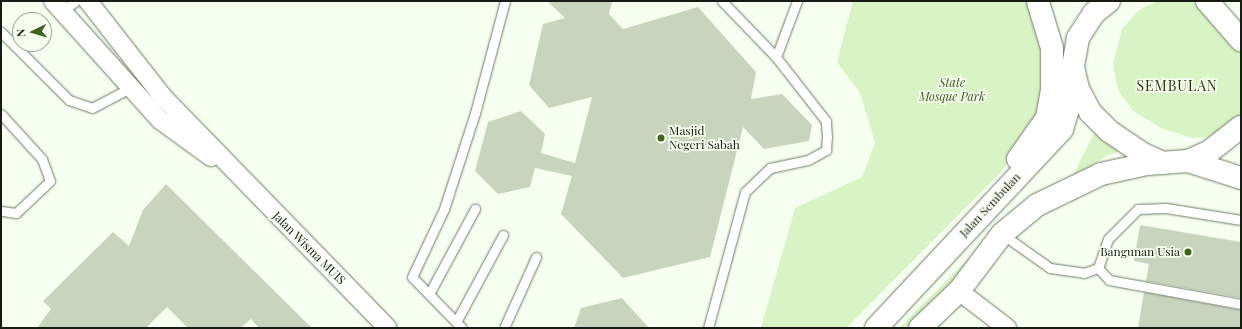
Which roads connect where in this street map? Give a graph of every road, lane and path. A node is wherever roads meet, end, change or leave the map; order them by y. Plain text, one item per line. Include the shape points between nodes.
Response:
1 (88, 1) edge
2 (506, 1) edge
3 (722, 1) edge
4 (798, 1) edge
5 (1038, 1) edge
6 (1109, 1) edge
7 (1207, 1) edge
8 (64, 4) edge
9 (1, 32) edge
10 (1241, 40) edge
11 (776, 57) junction
12 (1073, 67) junction
13 (130, 88) junction
14 (1, 114) edge
15 (1241, 127) edge
16 (1188, 161) junction
17 (1164, 163) junction
18 (229, 168) junction
19 (1241, 178) edge
20 (1003, 189) junction
21 (475, 209) dead end
22 (986, 209) junction
23 (1, 211) edge
24 (1241, 220) edge
25 (503, 234) dead end
26 (1002, 234) junction
27 (536, 257) dead end
28 (1098, 268) junction
29 (959, 291) junction
30 (429, 294) junction
31 (1241, 304) edge
32 (459, 325) edge
33 (388, 328) edge
34 (504, 328) edge
35 (708, 328) edge
36 (876, 328) edge
37 (920, 328) edge
38 (1006, 328) edge

1 - 18 street via 143,68 163,97
2 - 30 lane via 476,113 444,209 412,277
3 - 11 lane
4 - 11 lane
5 - 12 main road
5 - 20 main road via 1052,48 1052,89 1047,118 1016,161
6 - 12 main road, Jalan Sembulan via 1085,25 1078,38
7 - 10 main road
8 - 13 street
9 - 13 lane via 69,100 92,108
11 - 35 lane via 826,121 826,150 808,160 770,168 744,192
12 - 17 main road via 1090,112 1128,144
12 - 20 main road, Jalan Sembulan via 1071,100 1062,129
13 - 18 street via 160,120
14 - 23 lane via 42,159 50,181 16,213
15 - 16 main road via 1210,150
16 - 17 main road
16 - 19 main road
17 - 26 main road via 1100,174 1037,205
18 - 33 street, Jalan Wisma MUIS
20 - 22 main road, Jalan Sembulan
21 - 30 lane
22 - 29 main road via 982,223 954,260
22 - 36 main road, Jalan Sembulan
24 - 28 lane via 1166,208 1138,209 1108,239
25 - 32 lane
26 - 28 lane via 1050,268 1084,273
26 - 29 main road
27 - 34 lane
28 - 31 lane via 1109,280
29 - 37 main road
29 - 38 street
30 - 32 lane

